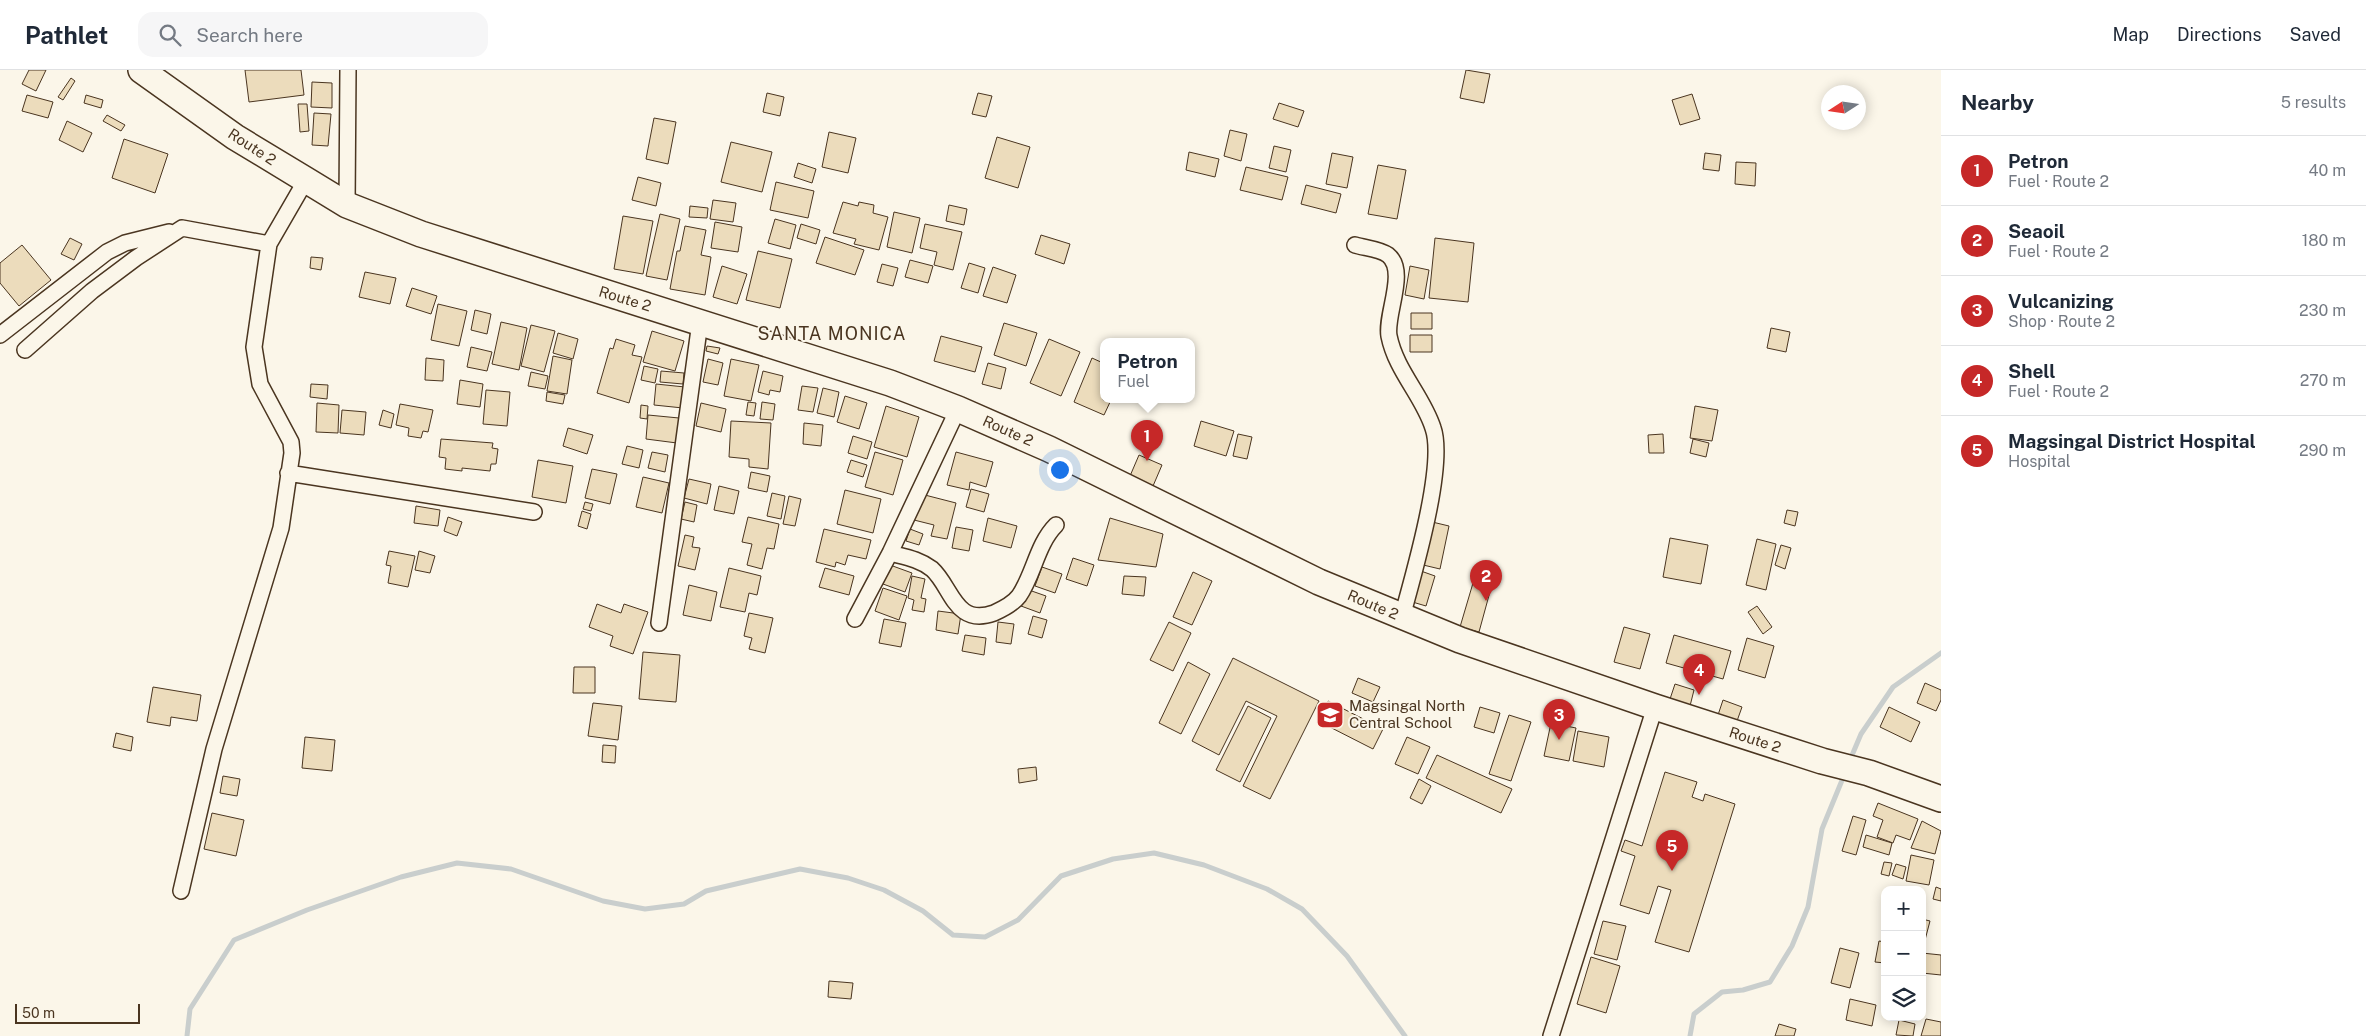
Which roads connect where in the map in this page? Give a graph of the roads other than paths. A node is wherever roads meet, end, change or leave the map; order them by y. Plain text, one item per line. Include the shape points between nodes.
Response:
1 (141, 70) edge
2 (348, 70) edge
3 (306, 180) junction
4 (347, 204) junction
5 (182, 228) junction
6 (269, 244) junction
7 (1356, 245) dead end
8 (700, 322) junction
9 (0, 335) edge
10 (25, 350) dead end
11 (958, 409) junction
12 (288, 473) junction
13 (534, 512) dead end
14 (1056, 525) dead end
15 (890, 552) junction
16 (1402, 617) junction
17 (855, 619) dead end
18 (660, 623) dead end
19 (1655, 708) junction
20 (1941, 799) edge
21 (181, 891) dead end
22 (1551, 1036) edge

1 - 3 highway, Route 2 via 235,137
2 - 4 street
3 - 4 highway, Route 2
3 - 6 street
4 - 8 highway, Route 2 via 421,234
5 - 6 street
5 - 9 street via 125,243 107,252
5 - 10 street via 92,291
6 - 12 street via 254,347 260,384 291,442
7 - 16 street via 1387,255 1393,263 1396,279 1389,337 1406,379 1431,422 1436,445 1420,550
8 - 11 highway, Route 2 via 873,377
8 - 18 street
11 - 15 street
11 - 16 highway, Route 2 via 1049,449 1319,582
12 - 13 street
12 - 21 street via 281,528 214,749
14 - 15 street via 1019,596 989,614 968,613 959,608 934,571 917,560
15 - 17 street
16 - 19 highway, Route 2
19 - 20 highway, Route 2 via 1869,773
19 - 22 street

